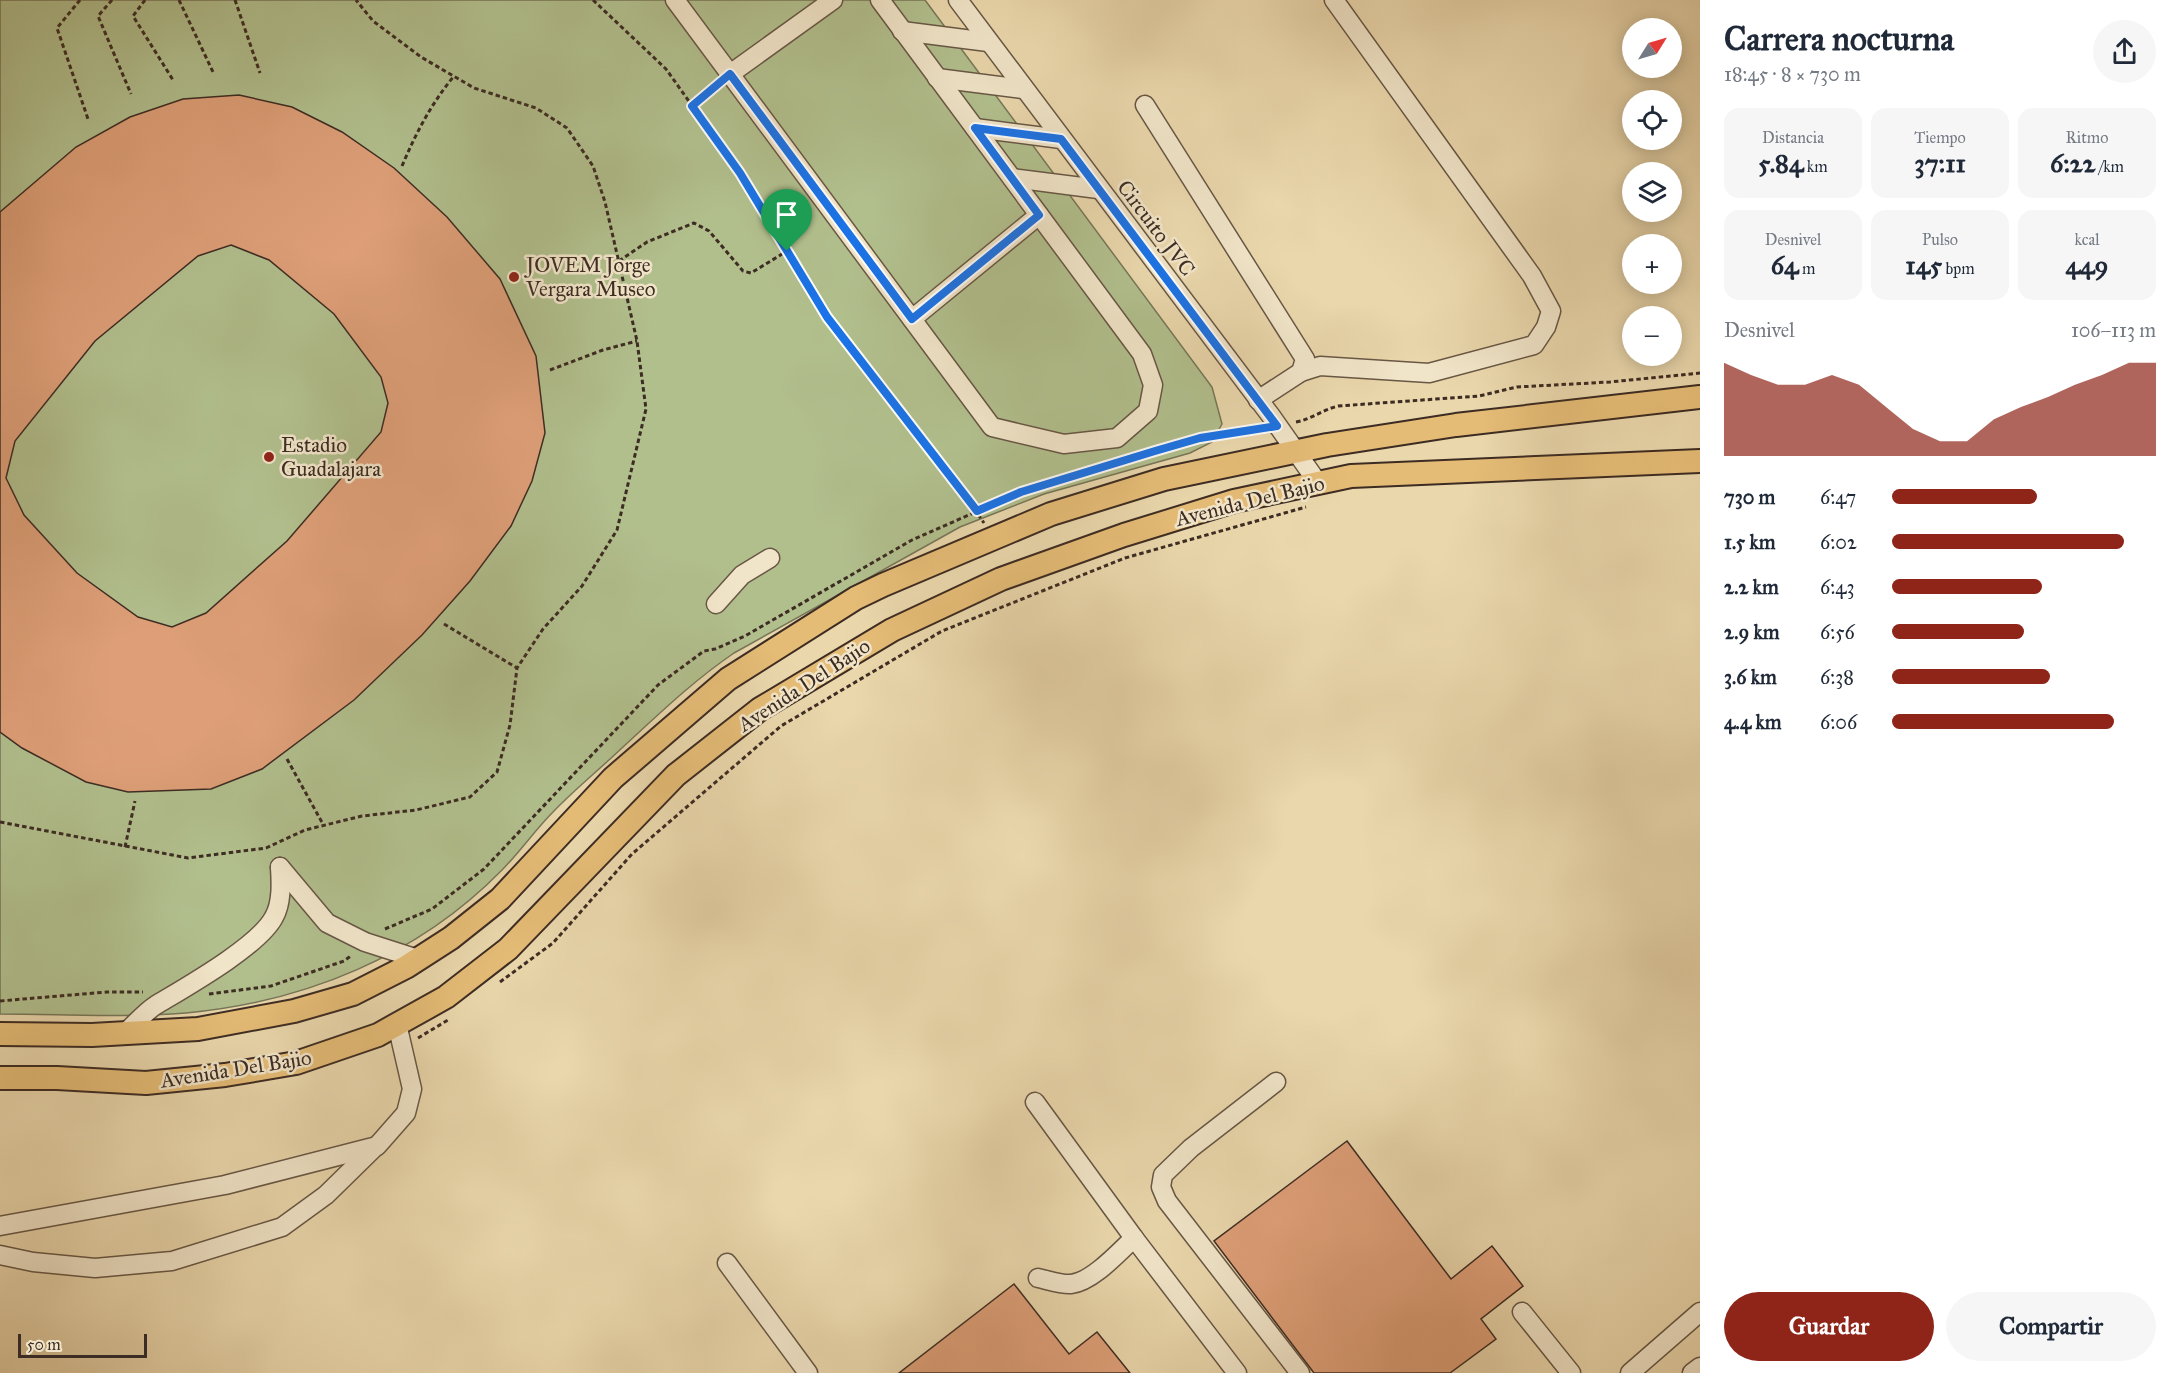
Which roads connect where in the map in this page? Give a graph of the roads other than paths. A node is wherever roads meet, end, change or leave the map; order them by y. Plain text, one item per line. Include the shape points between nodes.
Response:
1 (675, 0) edge
2 (833, 0) edge
3 (880, 0) edge
4 (958, 0) edge
5 (1334, 0) edge
6 (902, 31) junction
7 (988, 42) junction
8 (730, 74) junction
9 (937, 78) junction
10 (1023, 89) junction
11 (1145, 105) dead end
12 (975, 128) junction
13 (1061, 139) junction
14 (1011, 178) junction
15 (1098, 189) junction
16 (1039, 215) junction
17 (912, 319) junction
18 (1301, 372) junction
19 (1700, 397) edge
20 (1258, 400) junction
21 (1295, 453) junction
22 (1700, 461) edge
23 (1317, 483) junction
24 (770, 558) dead end
25 (716, 604) dead end
26 (418, 959) junction
27 (125, 1033) junction
28 (0, 1034) edge
29 (399, 1035) junction
30 (0, 1078) edge
31 (1275, 1082) dead end
32 (1035, 1102) dead end
33 (377, 1146) junction
34 (0, 1226) edge
35 (1134, 1238) junction
36 (0, 1255) edge
37 (727, 1263) dead end
38 (1038, 1278) dead end
39 (1522, 1312) dead end
40 (1700, 1312) edge
41 (1700, 1367) edge
42 (808, 1373) edge
43 (1237, 1373) edge
44 (1300, 1373) edge
45 (1571, 1373) edge
46 (1630, 1373) edge
47 (1692, 1373) edge

1 - 8 lane
2 - 8 lane
3 - 6 lane
4 - 7 lane, Circuito JVC
5 - 18 lane via 1532,276 1551,311 1534,345 1429,372 1320,366
6 - 7 lane
6 - 9 lane
7 - 10 lane, Circuito JVC
8 - 17 lane
9 - 10 lane
9 - 12 lane
10 - 13 lane, Circuito JVC
11 - 18 lane via 1305,359
12 - 13 lane
12 - 14 lane
13 - 15 lane, Circuito JVC
14 - 15 lane
14 - 16 lane
15 - 20 lane, Circuito JVC
16 - 17 lane
16 - 17 lane via 1142,354 1153,385 1148,411 1117,438 1064,444 992,427
18 - 20 lane
19 - 21 main road, Avenida Del Bajio via 1456,425
20 - 21 lane, Circuito JVC
21 - 23 lane, Circuito JVC
21 - 26 main road, Avenida Del Bajio via 1164,479 1051,514 856,598 728,680 613,778 500,899
22 - 23 main road, Avenida Del Bajio via 1352,476
23 - 29 main road, Avenida Del Bajio via 1234,501 1001,579 892,630 760,709 676,775 508,949
24 - 25 lane via 742,575
26 - 27 main road, Avenida Del Bajio via 353,994 294,1011 198,1029
26 - 27 lane via 369,943 327,923 280,867 276,916 261,936 182,992 154,1006
27 - 28 main road, Avenida Del Bajio
29 - 30 main road, Avenida Del Bajio via 378,1035 296,1063 225,1075 146,1083
29 - 33 lane via 412,1089 406,1113
31 - 44 lane via 1191,1148 1163,1174 1161,1187 1167,1201
32 - 35 lane
33 - 34 lane via 225,1185
33 - 36 lane via 326,1195 282,1227 249,1239 172,1261 95,1268
35 - 38 lane via 1080,1282
35 - 43 lane
37 - 42 lane
39 - 45 lane
40 - 46 lane
41 - 47 lane

